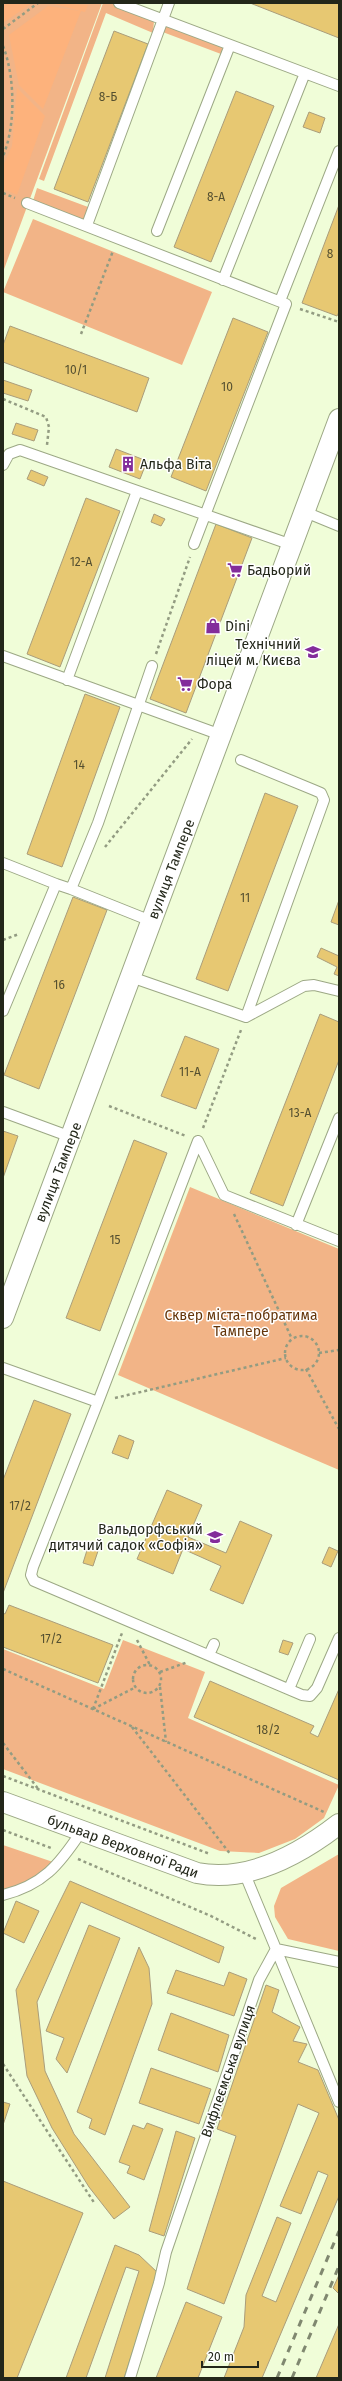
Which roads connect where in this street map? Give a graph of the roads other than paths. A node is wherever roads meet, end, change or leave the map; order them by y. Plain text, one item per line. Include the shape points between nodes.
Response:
1 (119, 3) edge
2 (169, 3) edge
3 (162, 19) junction
4 (230, 45) junction
5 (305, 73) junction
6 (339, 86) edge
7 (339, 151) edge
8 (27, 203) dead end
9 (87, 225) junction
10 (157, 231) dead end
11 (223, 280) junction
12 (282, 302) junction
13 (339, 419) edge
14 (3, 466) edge
15 (137, 491) junction
16 (305, 512) junction
17 (204, 515) junction
18 (339, 526) edge
19 (194, 544) road end
20 (292, 545) junction
21 (3, 656) edge
22 (152, 666) road end
23 (67, 680) junction
24 (139, 705) junction
25 (221, 735) junction
26 (241, 760) dead end
27 (3, 863) edge
28 (56, 884) junction
29 (71, 889) junction
30 (151, 921) junction
31 (131, 977) junction
32 (339, 991) edge
33 (3, 1011) edge
34 (246, 1017) junction
35 (3, 1112) edge
36 (339, 1118) edge
37 (71, 1137) junction
38 (296, 1225) junction
39 (339, 1241) edge
40 (3, 1318) edge
41 (3, 1368) edge
42 (98, 1402) junction
43 (339, 1638) edge
44 (310, 1639) dead end
45 (214, 1644) dead end
46 (209, 1655) junction
47 (288, 1689) junction
48 (3, 1802) edge
49 (332, 1818) edge
50 (81, 1832) junction
51 (244, 1872) junction
52 (3, 1895) edge
53 (276, 1950) junction
54 (339, 1962) edge
55 (339, 2102) edge
56 (130, 2378) edge

1 - 3 lane
2 - 3 lane
3 - 4 lane
3 - 9 lane
4 - 5 lane
4 - 10 lane
5 - 6 lane
5 - 11 lane
7 - 12 lane
8 - 9 lane
9 - 11 lane
11 - 12 lane
12 - 17 lane
13 - 16 street, вулиця Тампере
14 - 15 lane via 5,459 14,451 20,450
15 - 17 lane
15 - 23 lane
16 - 18 lane
16 - 20 street, вулиця Тампере
17 - 19 lane
17 - 20 lane
20 - 25 street, вулиця Тампере
21 - 23 lane
22 - 24 lane
23 - 24 lane
24 - 25 lane
24 - 29 lane via 98,823
25 - 30 street, вулиця Тампере
26 - 34 lane via 321,793 324,800
27 - 28 lane
28 - 29 lane
28 - 33 lane
29 - 30 lane
30 - 31 street, вулиця Тампере
31 - 34 lane
31 - 37 street, вулиця Тампере
32 - 34 lane via 320,986 304,986
35 - 37 lane
36 - 38 lane
37 - 40 street, вулиця Тампере
38 - 39 lane
38 - 42 lane via 224,1195 198,1141
41 - 42 lane
42 - 46 lane via 31,1575 34,1581 41,1585
43 - 47 lane via 314,1693 310,1696 302,1695
44 - 47 lane
45 - 46 lane
46 - 47 lane
48 - 50 street, бульвар Верховної Ради
49 - 51 street via 311,1846 274,1864
50 - 51 street, бульвар Верховної Ради via 197,1873 213,1876
50 - 52 lane via 50,1874 32,1885
51 - 53 lane
53 - 54 lane
53 - 55 lane
53 - 56 lane, Вифлеємська вулиця via 259,1980 166,2252

